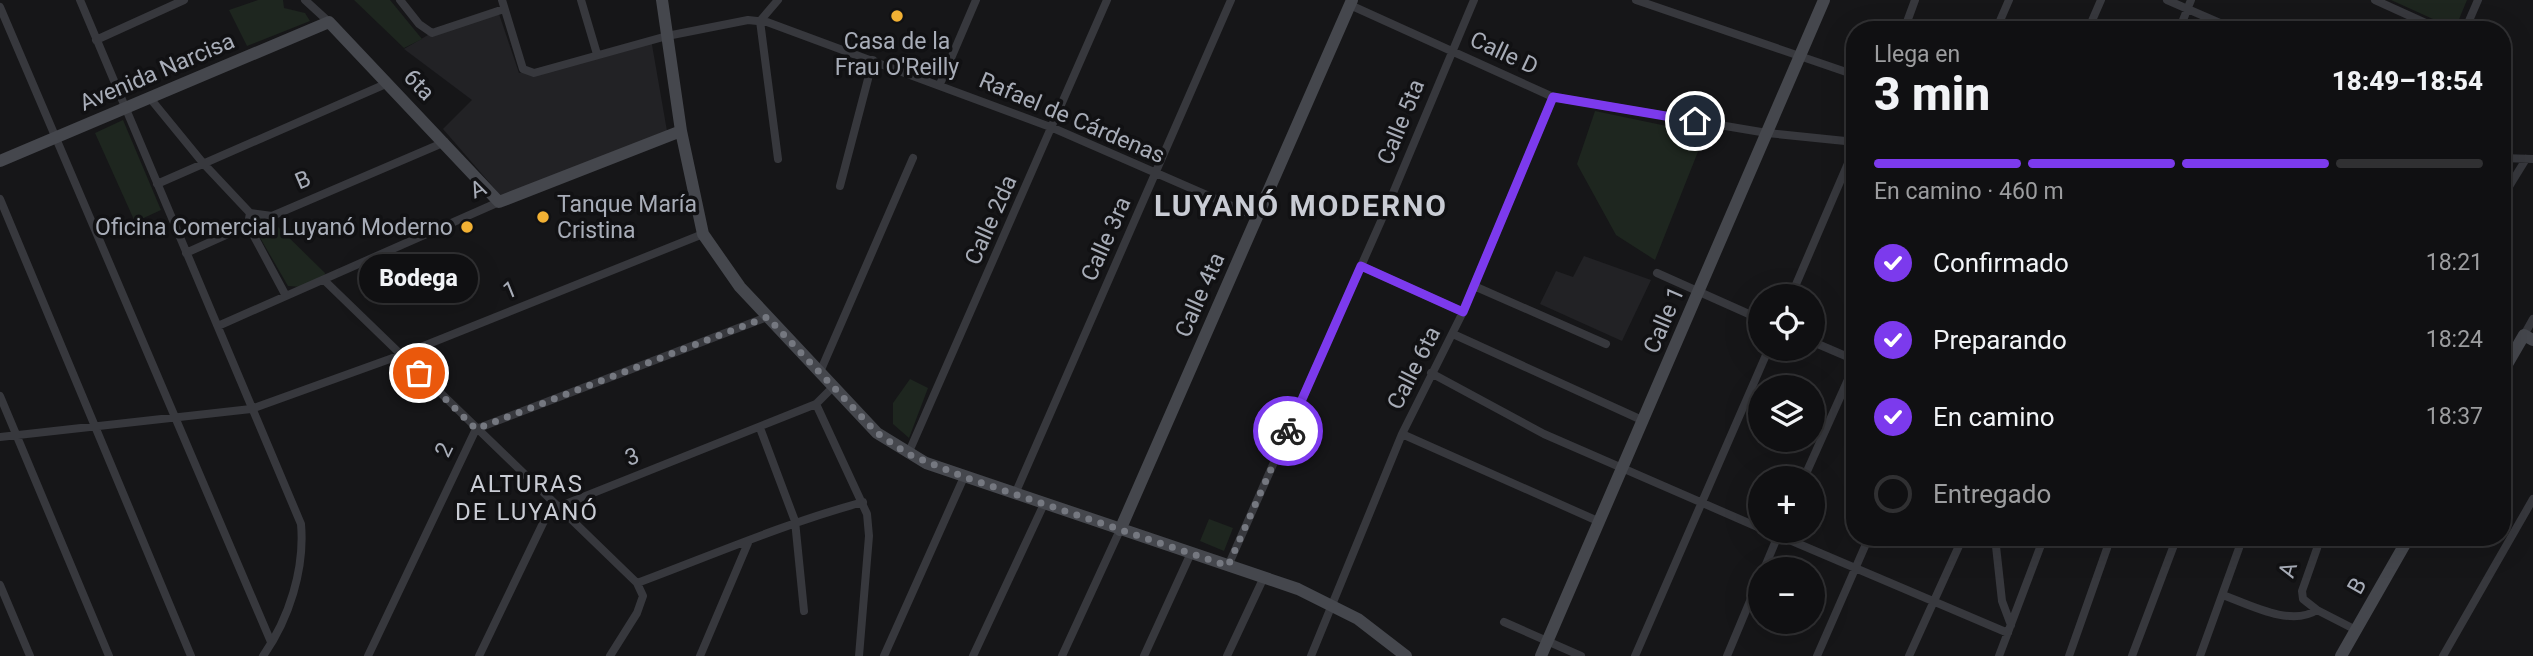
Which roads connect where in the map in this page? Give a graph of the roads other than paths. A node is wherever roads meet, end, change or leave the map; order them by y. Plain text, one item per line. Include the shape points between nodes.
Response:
1 (80, 0) edge
2 (184, 0) edge
3 (305, 0) edge
4 (400, 0) edge
5 (581, 0) edge
6 (662, 0) edge
7 (778, 0) edge
8 (976, 0) edge
9 (1107, 0) edge
10 (1231, 0) edge
11 (1474, 0) edge
12 (1636, 0) edge
13 (1824, 0) edge
14 (1915, 0) edge
15 (2009, 0) edge
16 (2101, 0) edge
17 (2167, 0) edge
18 (2375, 0) edge
19 (2478, 0) edge
20 (1351, 2) edge
21 (503, 4) edge
22 (2189, 4) edge
23 (0, 7) edge
24 (760, 21) junction
25 (1907, 21) edge
26 (2000, 21) edge
27 (2092, 21) edge
28 (2182, 21) edge
29 (2220, 21) edge
30 (2421, 21) edge
31 (2469, 21) edge
32 (329, 22) junction
33 (667, 36) junction
34 (96, 40) junction
35 (1451, 49) junction
36 (597, 54) junction
37 (1800, 57) junction
38 (873, 60) junction
39 (1846, 72) edge
40 (388, 83) junction
41 (940, 84) junction
42 (149, 97) junction
43 (1553, 97) junction
44 (125, 108) junction
45 (1053, 128) junction
46 (681, 131) junction
47 (1767, 133) junction
48 (57, 138) junction
49 (445, 142) junction
50 (1846, 144) edge
51 (913, 158) dead end
52 (2511, 158) edge
53 (778, 159) dead end
54 (2529, 159) edge
55 (0, 160) edge
56 (203, 163) junction
57 (1846, 166) edge
58 (1156, 174) junction
59 (157, 184) junction
60 (2511, 185) edge
61 (840, 186) dead end
62 (0, 200) edge
63 (499, 202) junction
64 (250, 213) junction
65 (1257, 217) junction
66 (247, 225) junction
67 (703, 234) junction
68 (186, 253) junction
69 (1361, 266) junction
70 (1657, 273) dead end
71 (325, 281) junction
72 (1796, 284) edge
73 (1474, 286) junction
74 (1699, 292) junction
75 (286, 296) junction
76 (1463, 312) junction
77 (1748, 314) edge
78 (767, 317) junction
79 (2533, 319) edge
80 (218, 326) junction
81 (1452, 334) junction
82 (2528, 338) edge
83 (1606, 344) dead end
84 (1825, 348) edge
85 (401, 355) junction
86 (1846, 358) edge
87 (1763, 361) edge
88 (2511, 361) edge
89 (820, 372) junction
90 (1431, 373) junction
91 (1846, 382) edge
92 (834, 386) junction
93 (0, 396) edge
94 (816, 404) junction
95 (251, 410) junction
96 (174, 417) junction
97 (1644, 421) junction
98 (94, 426) junction
99 (760, 428) junction
100 (476, 429) junction
101 (1402, 434) junction
102 (16, 435) junction
103 (0, 437) edge
104 (908, 454) junction
105 (1809, 466) edge
106 (1622, 470) junction
107 (964, 477) junction
108 (1015, 494) junction
109 (2533, 499) edge
110 (863, 502) junction
111 (1700, 503) junction
112 (1044, 504) junction
113 (558, 507) junction
114 (795, 521) junction
115 (1600, 522) junction
116 (1748, 523) edge
117 (1120, 530) junction
118 (2511, 538) edge
119 (748, 543) junction
120 (1802, 543) edge
121 (1865, 546) edge
122 (1959, 546) edge
123 (1996, 546) edge
124 (2041, 546) edge
125 (2108, 546) edge
126 (2174, 546) edge
127 (2240, 546) edge
128 (2318, 546) edge
129 (2404, 546) edge
130 (2506, 546) edge
131 (1191, 553) junction
132 (1228, 566) junction
133 (1857, 567) junction
134 (1264, 577) junction
135 (636, 583) junction
136 (0, 585) edge
137 (2223, 595) junction
138 (1933, 600) junction
139 (1334, 605) junction
140 (1748, 606) edge
141 (2317, 610) junction
142 (804, 611) dead end
143 (1504, 622) dead end
144 (2010, 629) junction
145 (2356, 630) junction
146 (271, 642) junction
147 (1548, 642) junction
148 (1400, 654) edge
149 (267, 655) edge
150 (30, 656) edge
151 (109, 656) edge
152 (191, 656) edge
153 (368, 656) edge
154 (479, 656) edge
155 (610, 656) edge
156 (700, 656) edge
157 (859, 656) edge
158 (884, 656) edge
159 (973, 656) edge
160 (1062, 656) edge
161 (1144, 656) edge
162 (1227, 656) edge
163 (1311, 656) edge
164 (1541, 656) edge
165 (1581, 656) edge
166 (1635, 656) edge
167 (1727, 656) edge
168 (1817, 656) edge
169 (1909, 656) edge
170 (1999, 656) edge
171 (2069, 656) edge
172 (2133, 656) edge
173 (2200, 656) edge
174 (2341, 656) edge
175 (2444, 656) edge

1 - 34 street
2 - 34 street
3 - 32 street, 6ta
4 - 21 street via 432,33
5 - 36 street
6 - 33 street
7 - 24 street
8 - 41 street
9 - 45 street, Calle 2da
10 - 58 street, Calle 3ra
11 - 35 street, Calle 5ta
12 - 37 street
13 - 37 street, Calle 1
14 - 25 street
15 - 26 street
16 - 27 street
17 - 22 street
18 - 30 street
19 - 31 street
20 - 35 street, Calle D
20 - 65 street, Calle 4ta
21 - 36 street via 523,69 534,73
22 - 28 street
22 - 29 street
23 - 48 street
24 - 33 street, Rafael de Cárdenas
24 - 38 street, Rafael de Cárdenas
24 - 53 street
32 - 40 street, 6ta
32 - 42 street, Avenida Narcisa
33 - 36 street
33 - 46 street
34 - 44 street
35 - 43 street, Calle D
35 - 69 street, Calle 5ta
37 - 39 street
37 - 47 street, Calle 1
38 - 41 street, Rafael de Cárdenas
38 - 61 street
40 - 49 street, 6ta
40 - 56 street
41 - 45 street, Rafael de Cárdenas
42 - 44 street, Avenida Narcisa
42 - 56 street
43 - 47 street, Calle D
43 - 73 street, Calle 6ta
44 - 48 street, Avenida Narcisa
44 - 59 street
45 - 58 street, Rafael de Cárdenas
45 - 104 street, Calle 2da
46 - 63 street, A
46 - 67 street
47 - 50 street, Calle D
47 - 74 street, Calle 1
48 - 55 street, Avenida Narcisa
48 - 96 street
49 - 63 street, 6ta
49 - 64 street, B via 272,216
51 - 89 street
52 - 54 street
54 - 60 street
56 - 59 street
56 - 64 street
57 - 72 street
58 - 65 street, Rafael de Cárdenas
58 - 108 street, Calle 3ra
59 - 68 street
62 - 98 street
63 - 71 street, A
64 - 66 street
65 - 117 street, Calle 4ta
66 - 68 street
66 - 75 street
67 - 78 street via 718,261
67 - 85 street, 1
68 - 80 street
69 - 76 street
69 - 132 street, Calle 5ta
70 - 74 street
71 - 75 street, A
71 - 85 street
73 - 76 street, Calle 6ta
73 - 83 street
74 - 77 street
74 - 97 street, Calle 1
75 - 80 street, A
76 - 81 street, Calle 6ta
78 - 89 street
78 - 100 street, 2
79 - 82 street
80 - 95 street
81 - 90 street, Calle 6ta
81 - 97 street
82 - 88 street
84 - 86 street
85 - 95 street, 1
85 - 100 street
87 - 111 street
89 - 92 street
90 - 101 street, Calle 6ta
90 - 106 street via 1544,435
91 - 105 street
92 - 94 street, 3
92 - 104 street via 877,433
93 - 102 street
94 - 99 street, 3
94 - 110 street
95 - 96 street, 1
95 - 146 street via 301,524 303,549 295,590
96 - 98 street, 1
96 - 146 street
97 - 106 street, Calle 1
98 - 102 street, 1
98 - 152 street
99 - 113 street, 3
99 - 114 street
100 - 113 street
100 - 153 street, 2
101 - 115 street
101 - 139 street, Calle 6ta
102 - 103 street, 1
102 - 151 street
104 - 107 street
106 - 111 street
106 - 115 street, Calle 1
107 - 108 street
107 - 158 street
108 - 112 street
109 - 118 street
110 - 114 street
110 - 157 street via 869,536
111 - 116 street
111 - 166 street
112 - 117 street
112 - 159 street
113 - 135 street
113 - 154 street via 545,519
114 - 119 street
114 - 142 street
115 - 147 street, Calle 1
117 - 131 street
117 - 160 street
119 - 135 street
119 - 156 street
120 - 133 street
121 - 133 street
122 - 138 street
123 - 144 street
124 - 144 street
125 - 171 street
126 - 172 street
127 - 137 street
128 - 141 street, A via 2302,595
129 - 145 street, B
130 - 175 street
131 - 132 street
131 - 161 street
132 - 134 street
133 - 138 street
133 - 168 street
134 - 139 street
134 - 162 street
135 - 155 street via 643,596 637,613
136 - 150 street
137 - 141 street via 2298,617
137 - 173 street
138 - 144 street
138 - 169 street
139 - 148 street
139 - 163 street, Calle 6ta
140 - 167 street
141 - 145 street
143 - 147 street
144 - 170 street
145 - 174 street, B
146 - 149 street
147 - 164 street, Calle 1
147 - 165 street

